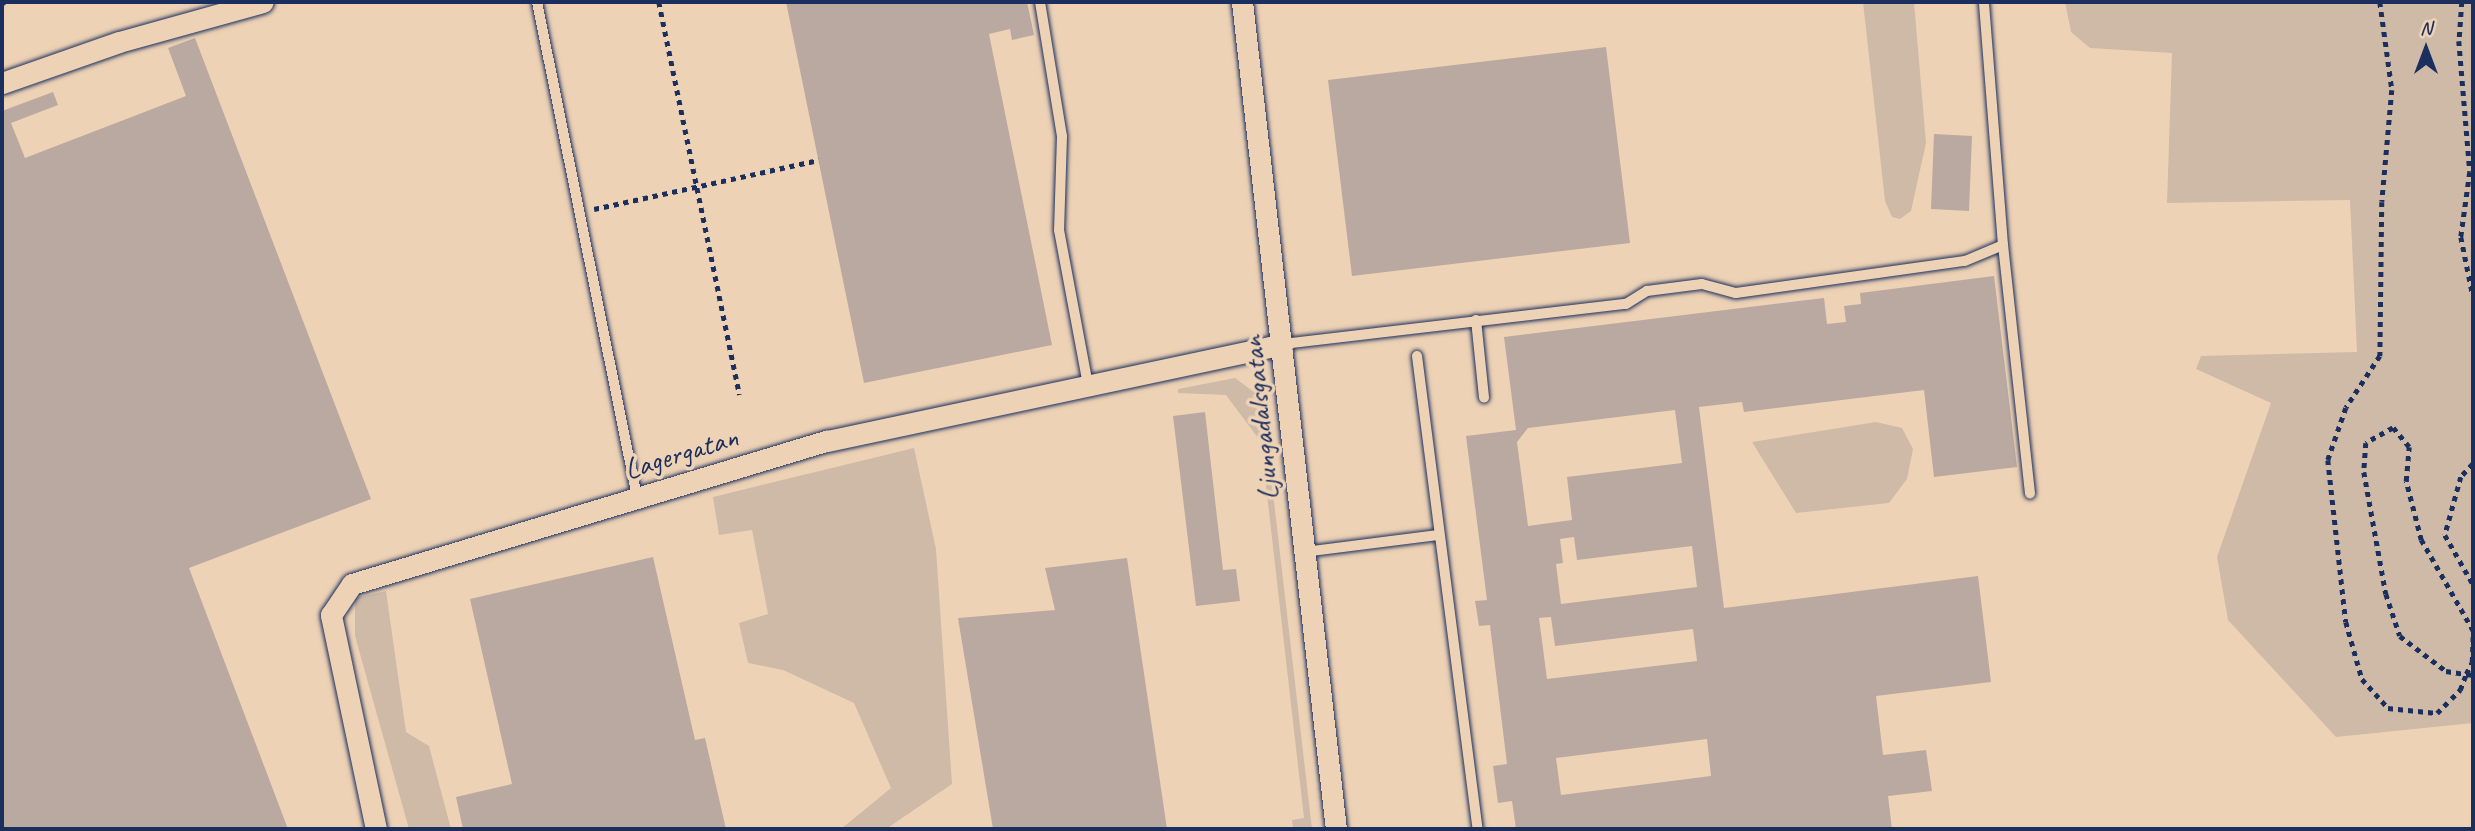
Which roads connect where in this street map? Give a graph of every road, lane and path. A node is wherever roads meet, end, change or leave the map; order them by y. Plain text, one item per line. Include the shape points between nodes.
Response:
1 (263, 2) edge
2 (537, 2) edge
3 (659, 2) edge
4 (1040, 2) edge
5 (1242, 2) edge
6 (1984, 2) edge
7 (2380, 2) edge
8 (2462, 2) edge
9 (2, 83) edge
10 (819, 160) dead end
11 (697, 187) junction
12 (580, 212) junction
13 (2003, 245) junction
14 (2473, 296) edge
15 (1476, 320) junction
16 (1283, 344) junction
17 (1417, 356) dead end
18 (1088, 386) junction
19 (740, 395) dead end
20 (1484, 398) dead end
21 (2473, 464) edge
22 (2030, 494) dead end
23 (638, 497) junction
24 (1439, 536) junction
25 (1304, 552) junction
26 (2473, 584) edge
27 (2466, 674) junction
28 (2473, 675) edge
29 (376, 829) edge
30 (1336, 829) edge
31 (1478, 829) edge

1 - 9 street via 119,42
2 - 12 lane
3 - 11 path
4 - 18 lane via 1062,136 1059,230
5 - 16 street, Ljungadalsgatan
6 - 13 lane
7 - 27 path via 2392,90 2382,202 2380,356 2346,408 2328,460 2346,622 2362,679 2388,708 2437,713 2460,690
8 - 14 path via 2459,41 2470,172 2461,237
10 - 11 path
11 - 12 path
11 - 19 path
12 - 23 lane
13 - 15 lane via 1952,263 1736,293 1702,284 1647,291 1626,304
13 - 22 lane
15 - 16 lane
15 - 20 lane
16 - 18 street, Lagergatan
16 - 25 street, Ljungadalsgatan
17 - 24 lane
18 - 23 street, Lagergatan via 827,440
21 - 26 path via 2461,477 2445,535
23 - 29 street, Lagergatan via 352,584 331,615
24 - 25 lane
24 - 31 lane
25 - 30 street, Ljungadalsgatan
27 - 27 path via 2446,671 2400,636 2386,594 2364,472 2366,443 2393,428 2409,447 2406,481 2421,540 2473,631
27 - 28 path

